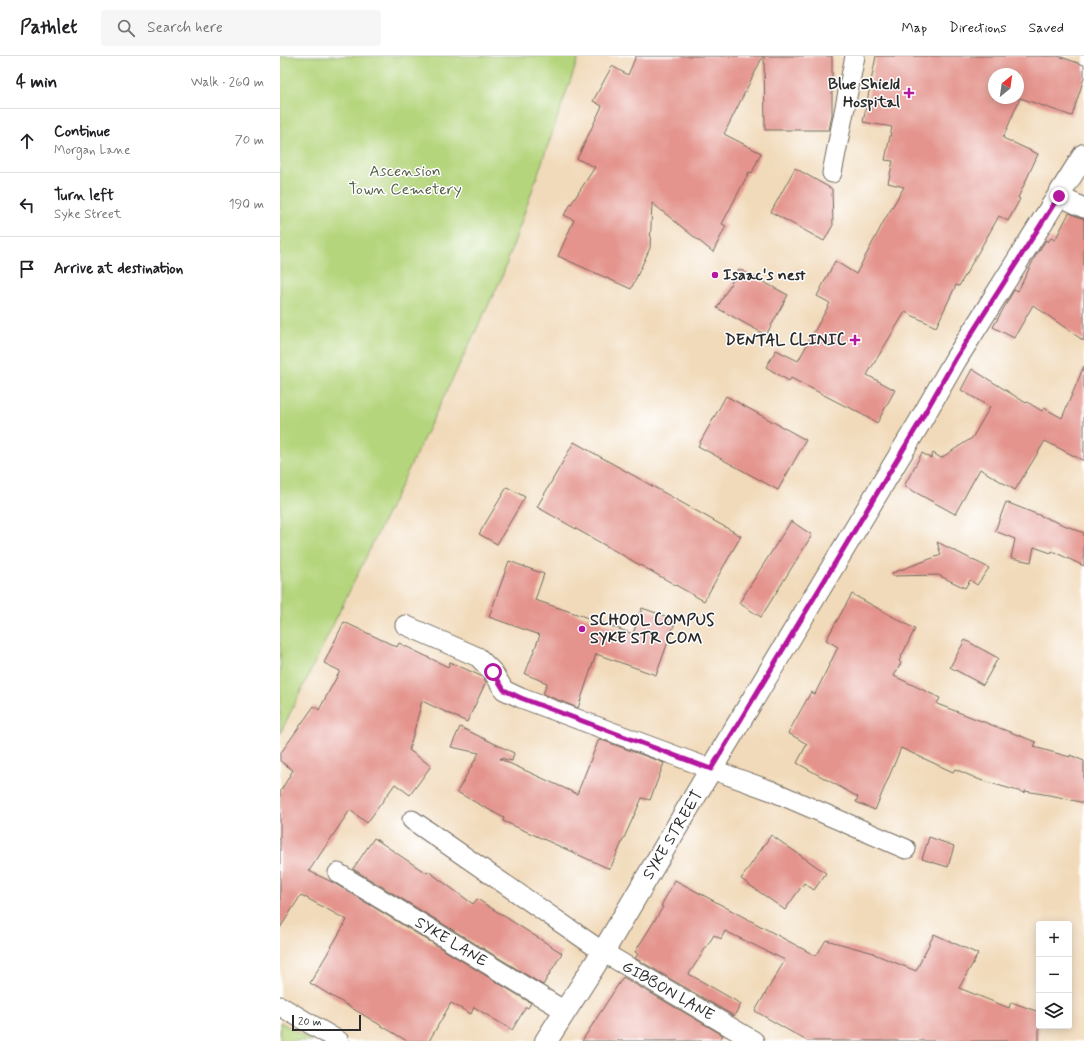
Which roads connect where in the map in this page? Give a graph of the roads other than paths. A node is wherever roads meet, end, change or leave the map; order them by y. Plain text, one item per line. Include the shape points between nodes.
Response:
1 (855, 56) edge
2 (1084, 155) edge
3 (832, 173) dead end
4 (1059, 196) junction
5 (1084, 208) edge
6 (405, 625) dead end
7 (711, 769) junction
8 (412, 820) dead end
9 (906, 849) dead end
10 (338, 873) dead end
11 (603, 952) junction
12 (280, 1006) edge
13 (565, 1011) junction
14 (339, 1041) edge
15 (546, 1041) edge
16 (754, 1041) edge

1 - 3 street
2 - 4 main road, SYKE STREET
4 - 5 street
4 - 7 main road, SYKE STREET via 956,358
6 - 7 street via 478,657 493,672 504,690 521,698
7 - 9 street via 772,791
7 - 11 main road, SYKE STREET
8 - 11 street, GIBBON LANE
10 - 13 street, SYKE LANE
11 - 13 main road, SYKE STREET
11 - 16 street, GIBBON LANE
12 - 14 street
13 - 15 main road, SYKE STREET

